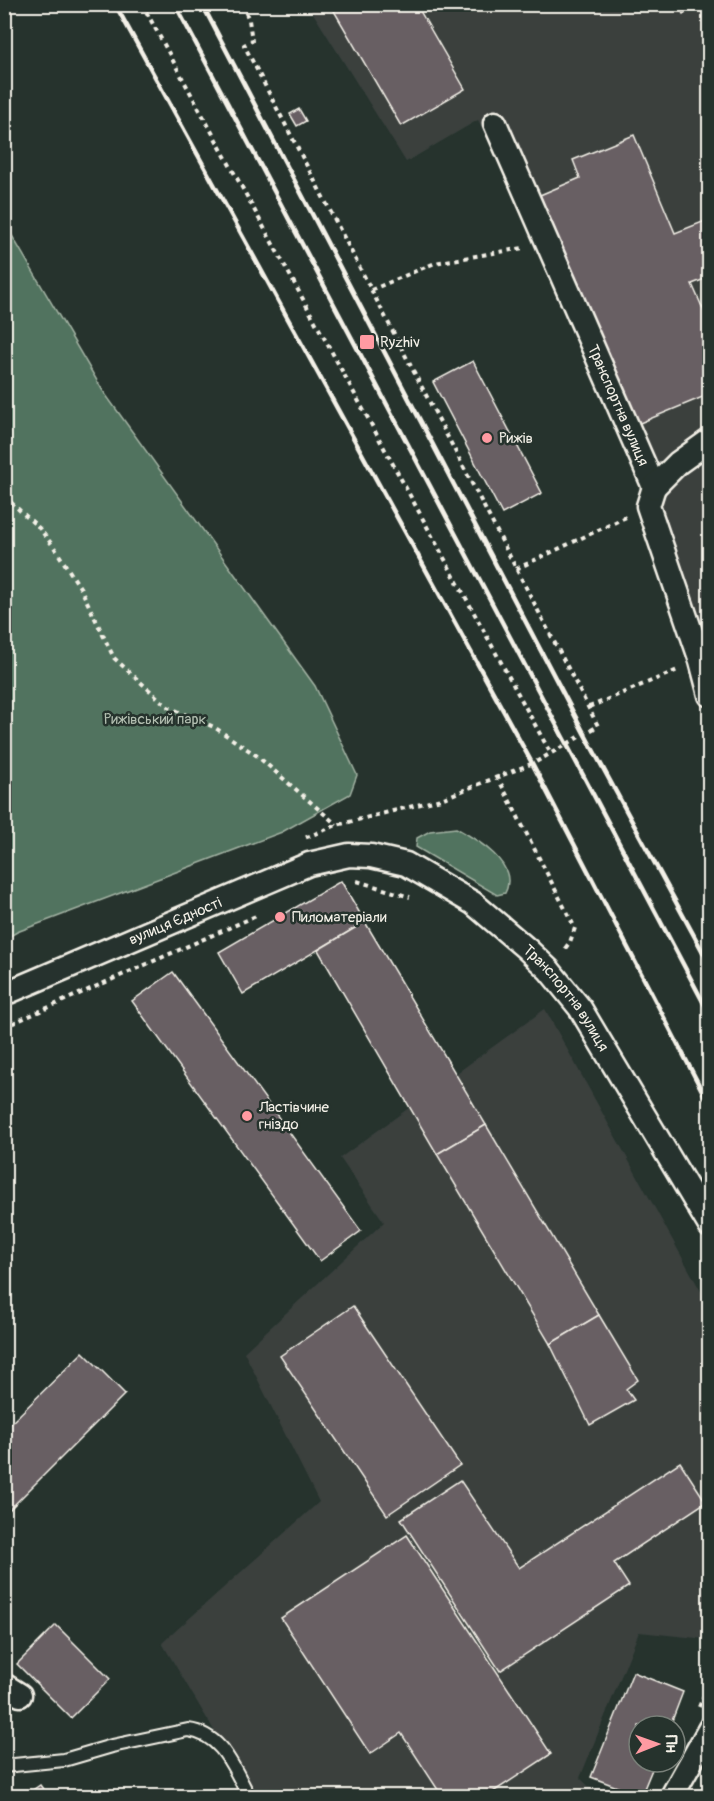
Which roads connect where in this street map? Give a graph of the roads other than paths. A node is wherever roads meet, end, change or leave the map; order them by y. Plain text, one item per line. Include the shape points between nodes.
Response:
1 (495, 123) dead end
2 (710, 440) edge
3 (651, 496) junction
4 (710, 695) edge
5 (349, 855) joint
6 (4, 994) edge
7 (710, 1226) edge
8 (710, 1728) edge
9 (4, 1766) edge
10 (249, 1797) edge
11 (672, 1797) edge

1 - 3 street, Транспортна вулиця
2 - 3 street via 678,463
3 - 4 street, Транспортна вулиця
5 - 6 street, вулиця Єдності via 309,864
5 - 7 street, Транспортна вулиця via 406,864 441,884 473,903 549,970 580,1008
8 - 11 street
9 - 10 lane via 64,1760 179,1731 198,1731 221,1747

